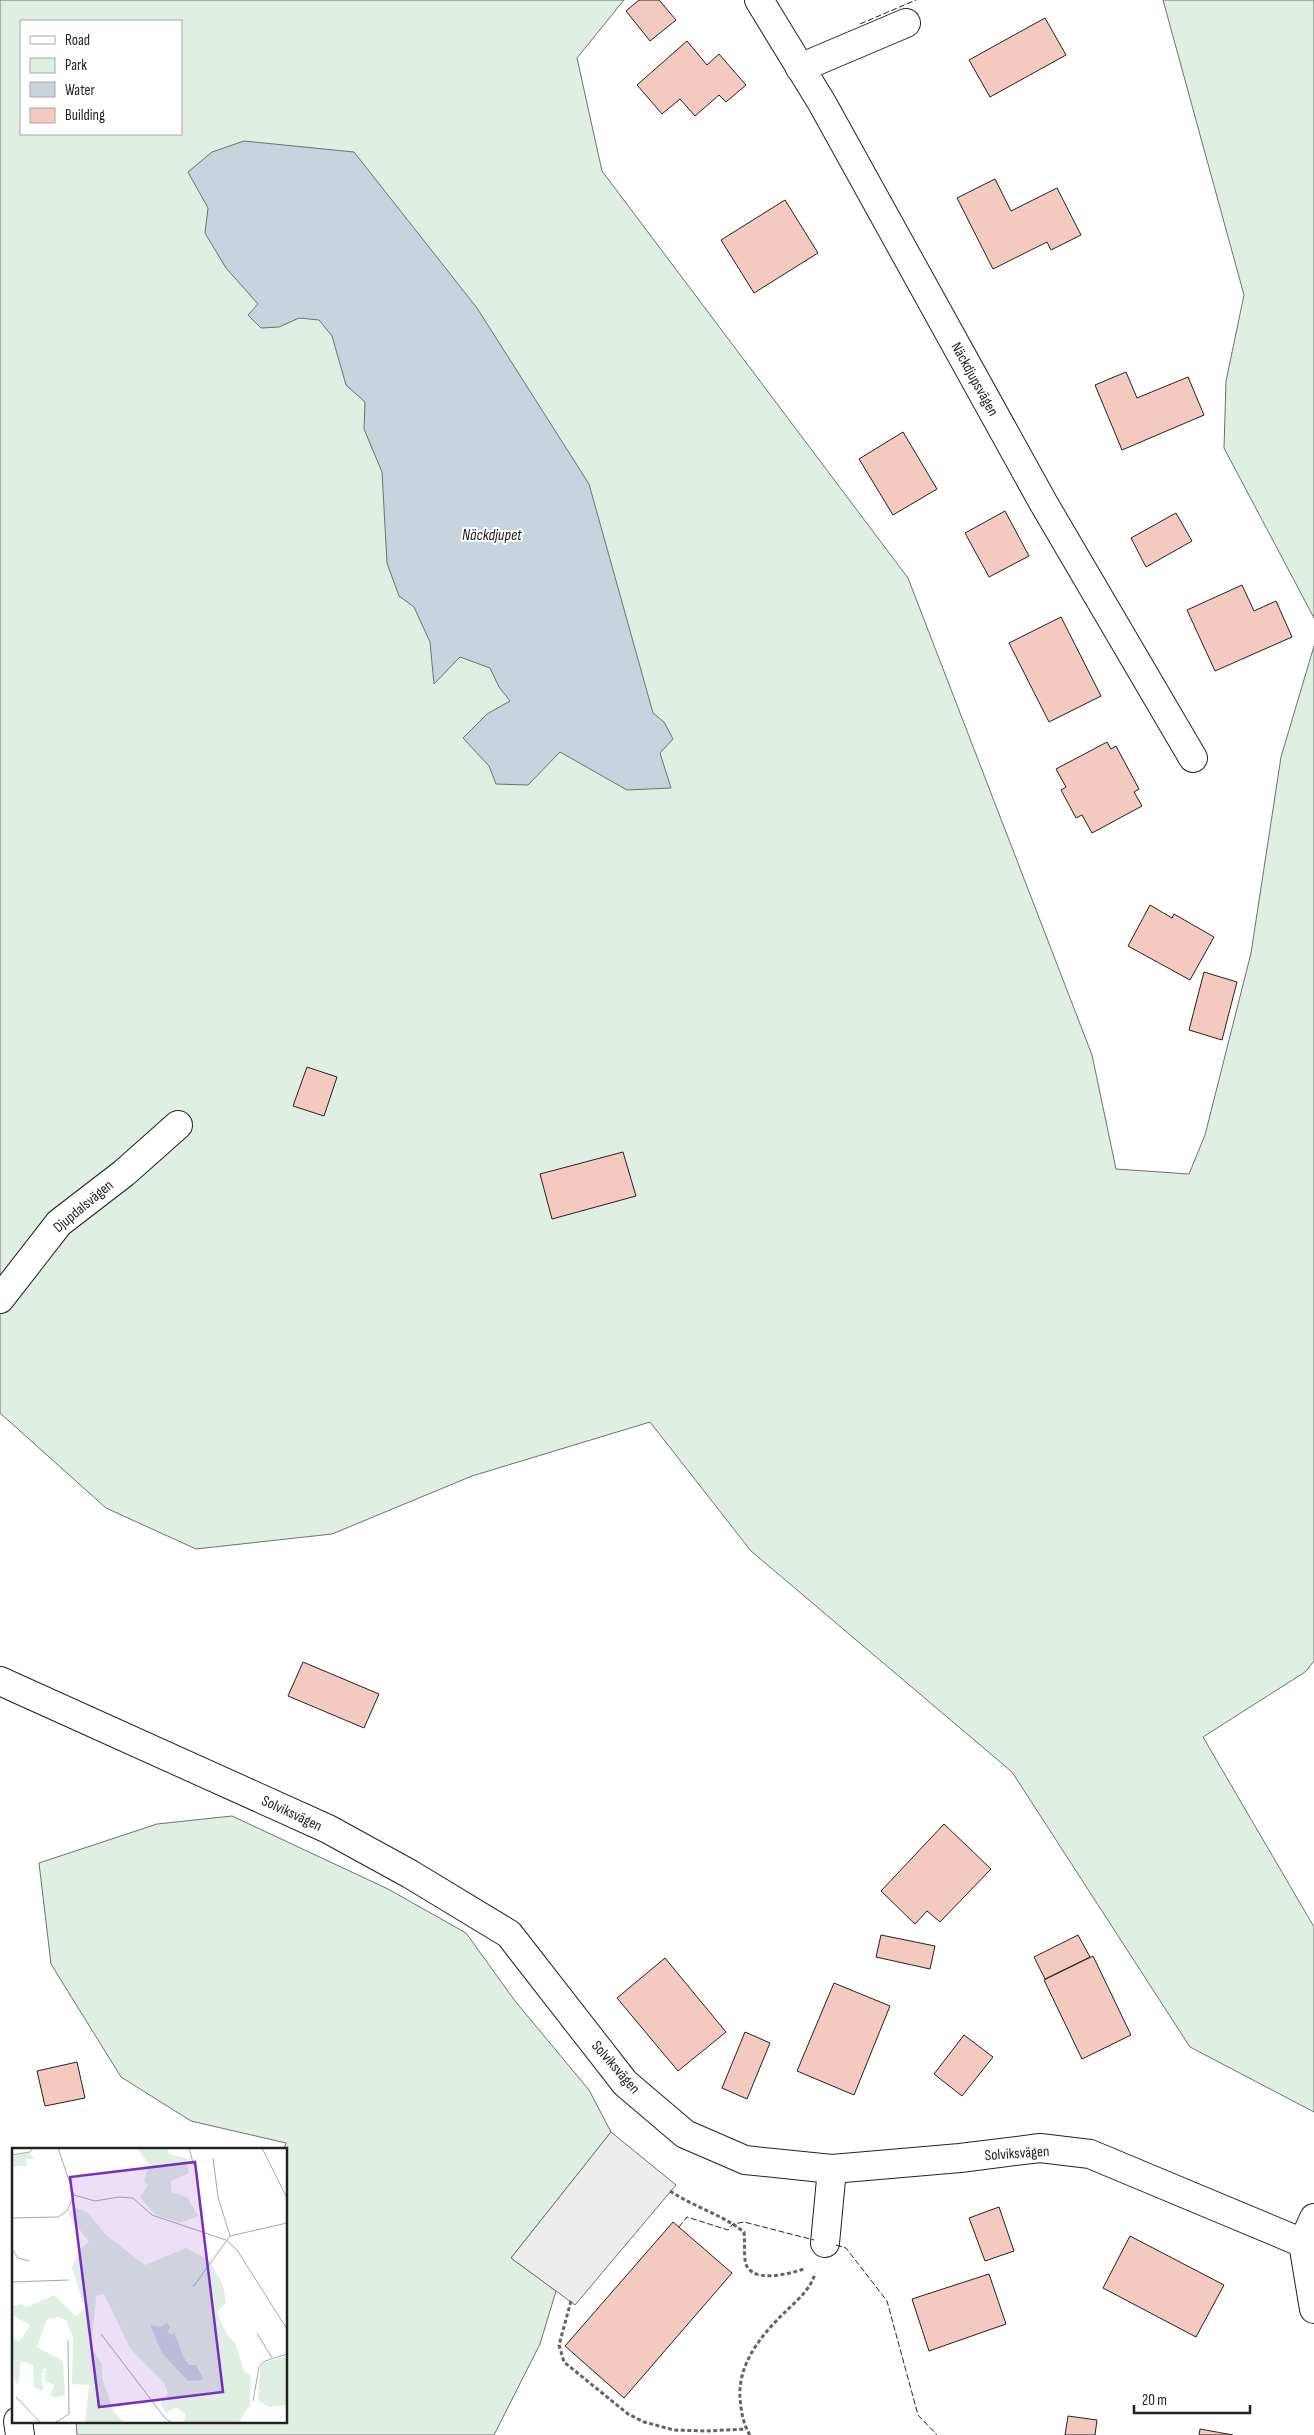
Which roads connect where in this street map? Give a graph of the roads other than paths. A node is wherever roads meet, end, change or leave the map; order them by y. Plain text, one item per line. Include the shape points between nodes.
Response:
1 (759, 0) edge
2 (906, 23) dead end
3 (800, 68) junction
4 (1193, 758) dead end
5 (178, 1126) dead end
6 (0, 1299) edge
7 (0, 1681) edge
8 (832, 2169) junction
9 (1314, 2218) edge
10 (1303, 2243) junction
11 (821, 2253) road end
12 (1314, 2310) edge
13 (18, 2422) edge
14 (20, 2435) edge

1 - 3 street, Näckdjupsvägen
2 - 3 street
3 - 4 street, Näckdjupsvägen via 1044,504
5 - 6 street, Djupdalsvägen via 59,1223
7 - 8 street, Solviksvägen via 328,1829 509,1934 625,2083 685,2134 746,2160
8 - 10 street, Solviksvägen via 1040,2148 1090,2154
8 - 11 street
9 - 10 street
10 - 12 street
13 - 14 street

